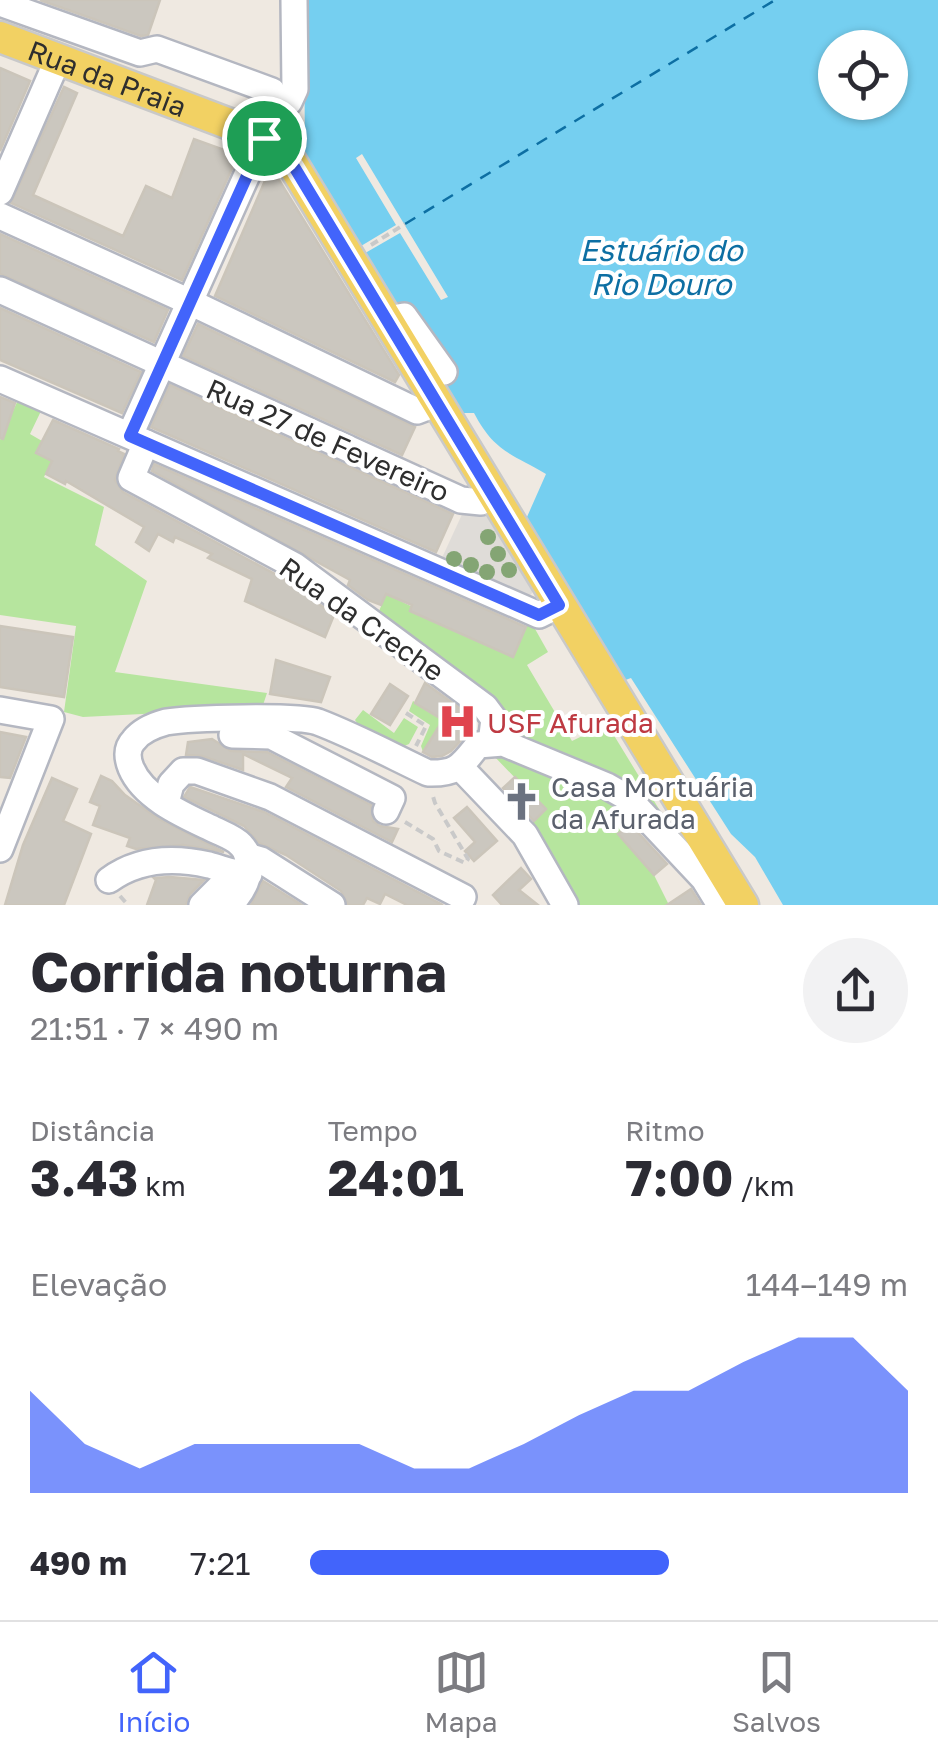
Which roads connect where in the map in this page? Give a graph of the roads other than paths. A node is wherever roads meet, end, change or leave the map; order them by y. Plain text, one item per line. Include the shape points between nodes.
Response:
1 (294, 0) edge
2 (0, 3) edge
3 (0, 37) edge
4 (58, 59) junction
5 (269, 125) junction
6 (0, 192) edge
7 (0, 216) edge
8 (0, 290) edge
9 (192, 303) junction
10 (387, 319) junction
11 (162, 364) junction
12 (444, 372) dead end
13 (0, 378) edge
14 (438, 402) junction
15 (138, 439) junction
16 (494, 495) junction
17 (559, 605) junction
18 (0, 710) edge
19 (161, 724) junction
20 (492, 742) junction
21 (460, 767) junction
22 (166, 803) junction
23 (386, 811) road end
24 (0, 849) edge
25 (247, 866) junction
26 (109, 880) dead end
27 (463, 896) dead end
28 (202, 905) edge
29 (229, 905) edge
30 (246, 905) edge
31 (332, 905) edge
32 (565, 905) edge
33 (720, 905) edge
34 (743, 905) edge

1 - 5 street via 296,90
2 - 5 street via 140,53 157,48 272,91
3 - 4 main road, Rua da Praia
4 - 5 main road, Rua da Praia
4 - 6 street
5 - 9 street
5 - 10 main road, Rua da Praia
7 - 9 street
8 - 11 street, Rua 27 de Fevereiro
9 - 11 street
9 - 14 street via 416,410
10 - 12 street via 404,316
10 - 14 main road, Rua da Praia
11 - 15 street
11 - 16 street, Rua 27 de Fevereiro via 461,500
13 - 15 street
14 - 16 main road, Rua da Praia
15 - 17 street via 539,615
15 - 20 street, Rua da Creche via 131,478 295,566 485,706 494,719
16 - 17 main road, Rua da Praia
17 - 34 main road, Rua da Praia
18 - 24 street via 52,719
19 - 21 street via 290,716 428,773
19 - 22 street via 137,735 128,760 137,782
19 - 23 street via 172,734 271,736 392,798
20 - 21 street via 478,745
20 - 33 street via 628,798
21 - 32 street via 525,835
22 - 25 street via 241,844
22 - 27 street via 183,771 197,771 270,797
25 - 26 street via 166,860 128,866
25 - 28 street
25 - 29 street via 240,896
25 - 30 street
25 - 31 street

